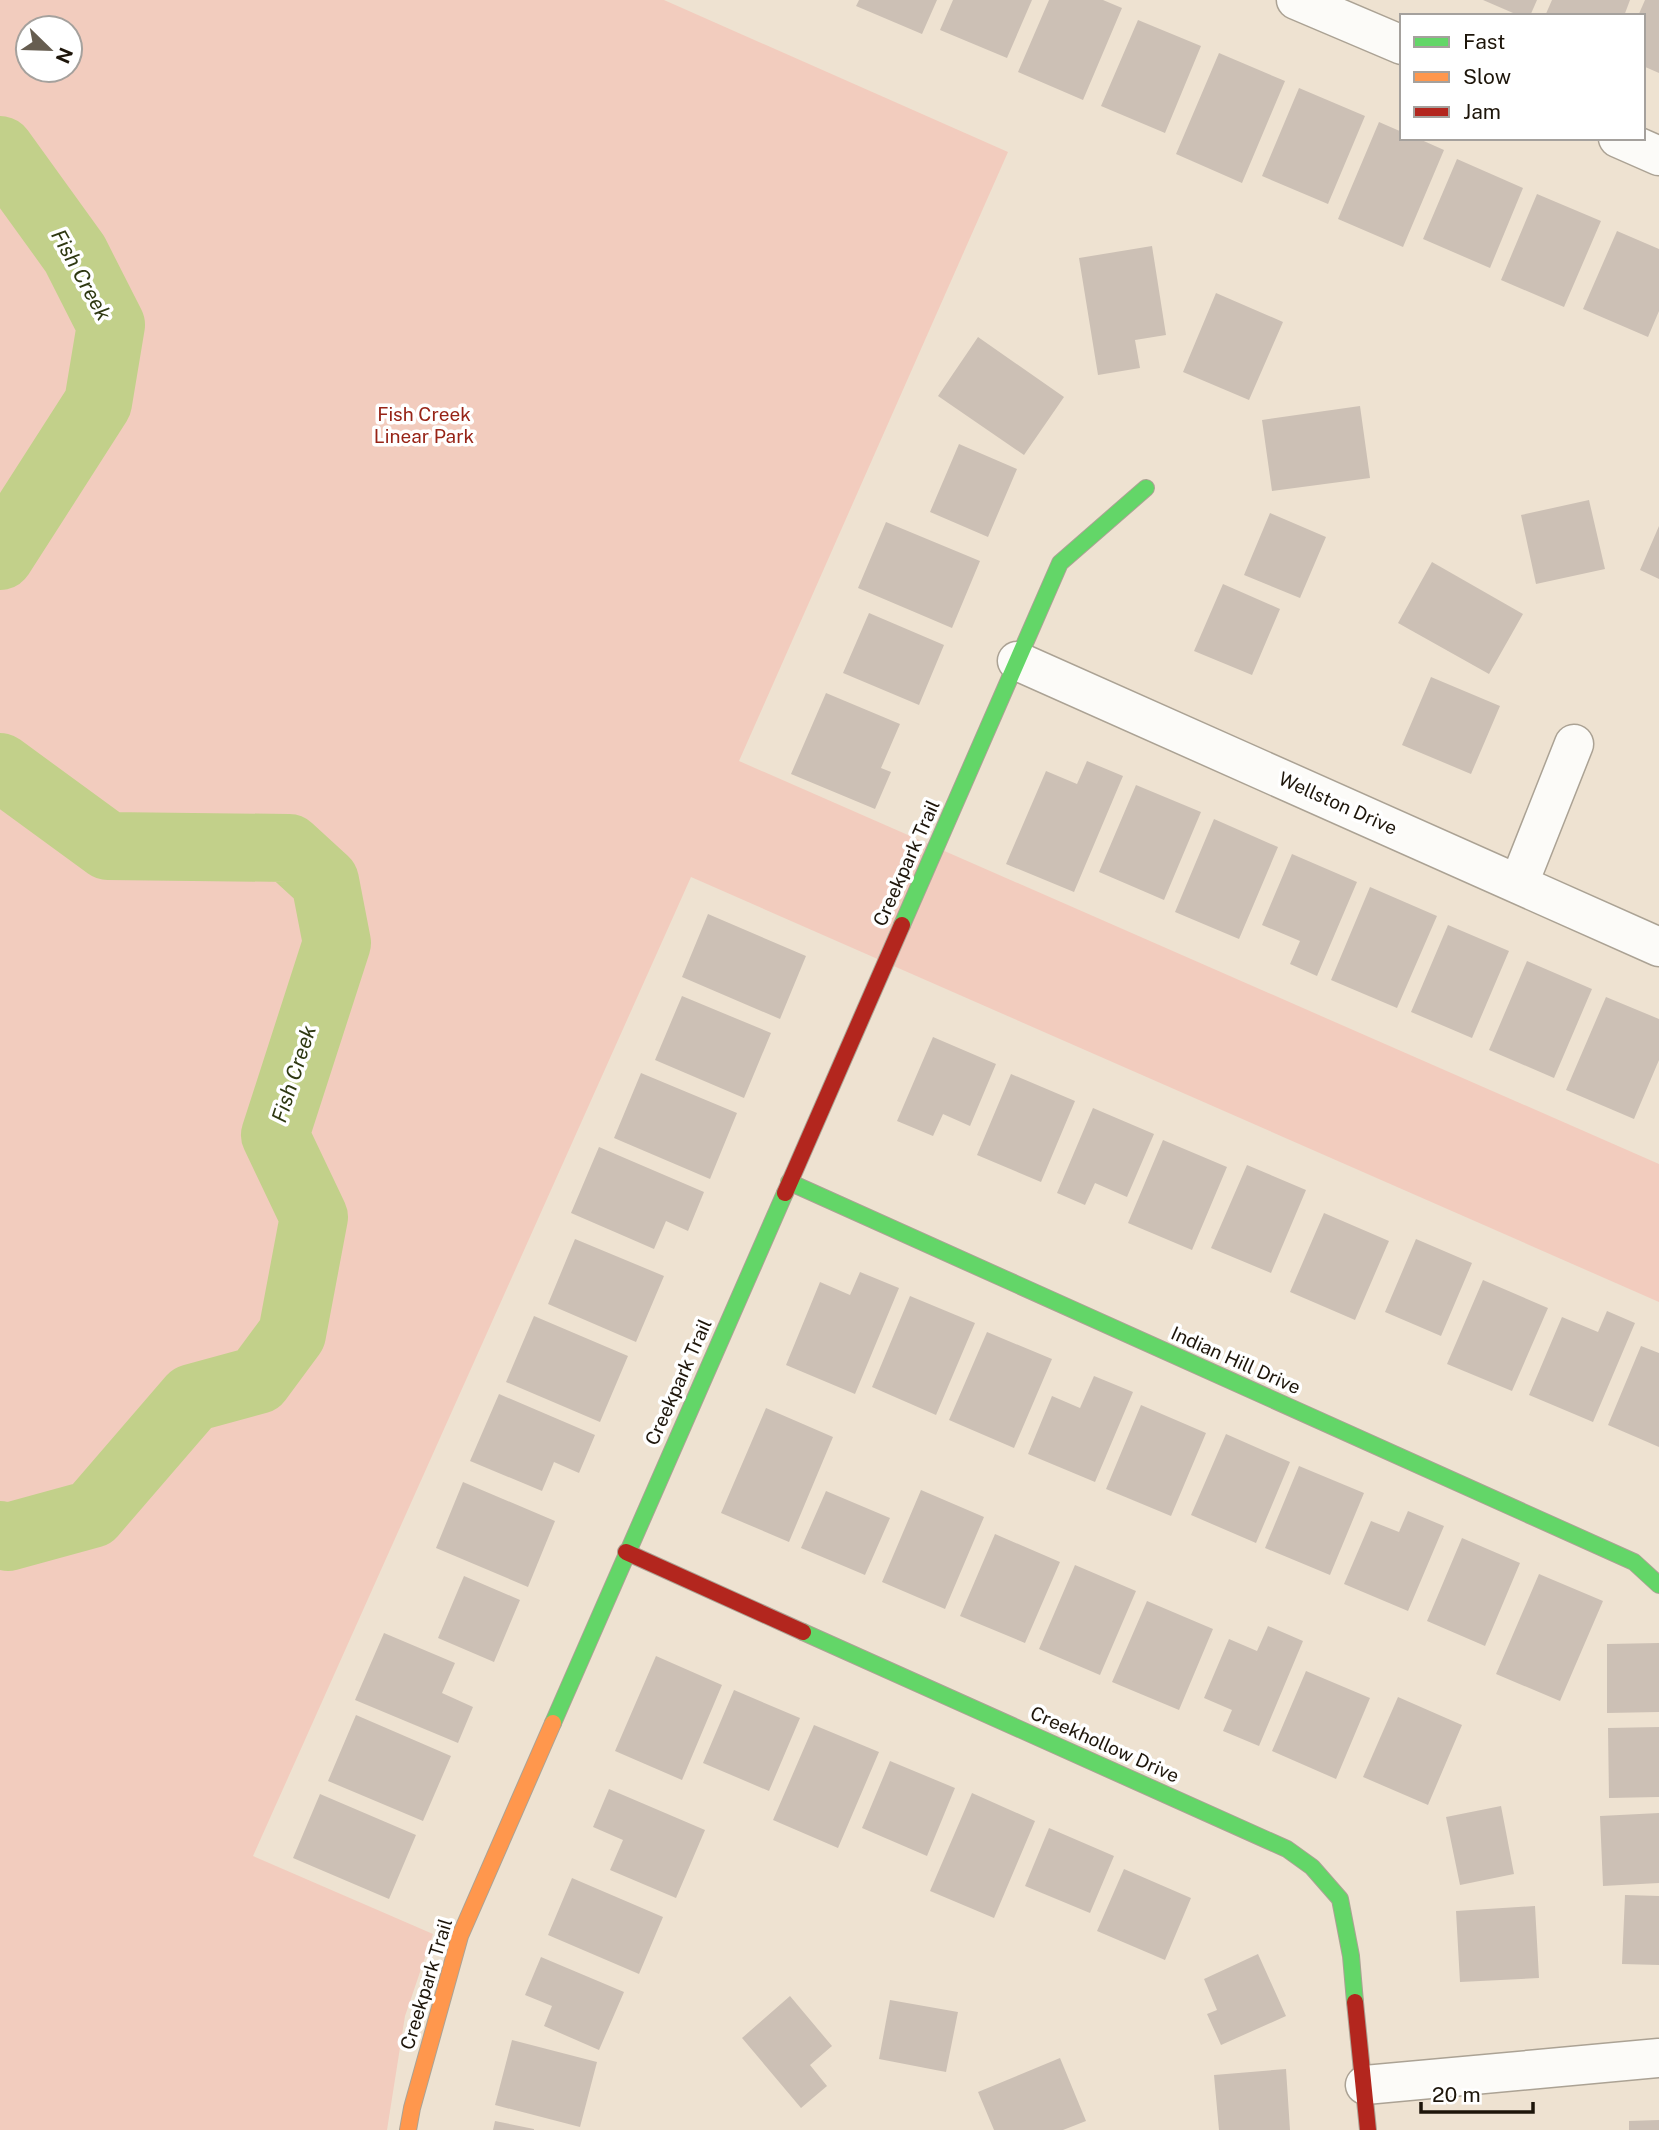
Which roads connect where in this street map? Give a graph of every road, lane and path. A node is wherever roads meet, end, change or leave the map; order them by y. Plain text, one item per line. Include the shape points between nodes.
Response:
1 (1296, 0) edge
2 (1400, 45) edge
3 (1623, 140) edge
4 (1659, 156) edge
5 (1146, 488) dead end
6 (1017, 662) junction
7 (1574, 744) dead end
8 (1519, 883) junction
9 (1659, 947) edge
10 (789, 1182) junction
11 (626, 1552) junction
12 (1659, 1585) edge
13 (1659, 2058) edge
14 (1364, 2085) junction
15 (408, 2130) edge
16 (1368, 2130) edge

1 - 2 street
3 - 4 street
5 - 6 street, Creekpark Trail via 1060,563
6 - 8 street, Wellston Drive
6 - 10 street, Creekpark Trail
7 - 8 street
8 - 9 street, Wellston Drive
10 - 11 street, Creekpark Trail
10 - 12 street, Indian Hill Drive via 1634,1562
11 - 14 street, Creekhollow Drive via 1287,1849 1312,1867 1340,1899 1351,1956
11 - 15 street, Creekpark Trail via 460,1936
13 - 14 street
14 - 16 street, Creekhollow Drive

